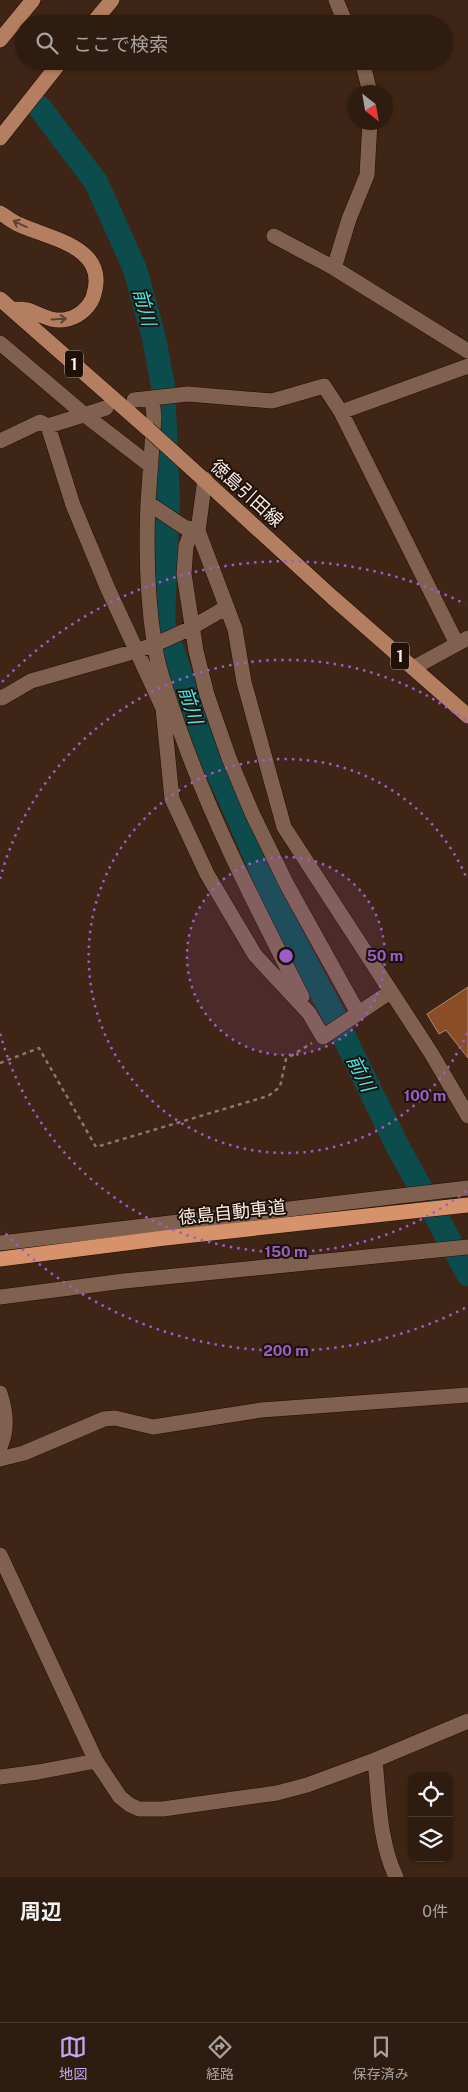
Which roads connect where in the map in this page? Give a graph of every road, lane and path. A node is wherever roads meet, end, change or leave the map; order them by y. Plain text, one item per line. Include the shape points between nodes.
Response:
1 (33, 0) edge
2 (112, 0) edge
3 (336, 0) edge
4 (21, 15) edge
5 (100, 15) edge
6 (342, 15) edge
7 (15, 22) edge
8 (0, 40) edge
9 (54, 70) edge
10 (364, 70) edge
11 (368, 85) edge
12 (370, 130) edge
13 (0, 138) edge
14 (0, 213) edge
15 (274, 236) dead end
16 (334, 268) junction
17 (0, 299) edge
18 (12, 309) junction
19 (0, 343) edge
20 (468, 351) edge
21 (468, 366) edge
22 (153, 398) junction
23 (134, 400) dead end
24 (106, 408) dead end
25 (341, 412) junction
26 (85, 415) junction
27 (48, 426) junction
28 (0, 441) edge
29 (151, 466) junction
30 (205, 480) junction
31 (151, 504) junction
32 (191, 529) junction
33 (227, 607) junction
34 (191, 628) junction
35 (463, 641) edge
36 (156, 643) junction
37 (136, 651) junction
38 (413, 668) junction
39 (0, 697) edge
40 (468, 716) edge
41 (390, 992) junction
42 (309, 1012) junction
43 (356, 1015) junction
44 (324, 1036) junction
45 (0, 1063) edge
46 (468, 1116) edge
47 (468, 1188) edge
48 (468, 1204) edge
49 (0, 1243) edge
50 (468, 1247) edge
51 (0, 1259) edge
52 (0, 1297) edge
53 (0, 1393) edge
54 (468, 1395) edge
55 (0, 1447) edge
56 (0, 1459) edge
57 (0, 1555) edge
58 (468, 1721) edge
59 (375, 1760) junction
60 (96, 1761) junction
61 (0, 1777) edge
62 (396, 1877) edge

1 - 4 main road
2 - 5 main road
3 - 6 street
7 - 8 main road
9 - 13 main road
10 - 11 street
12 - 16 street via 368,175 349,219
18 -> 14 main road via 26,309 53,320 68,319 82,312 93,300 96,272 90,260 70,244 18,224
15 - 16 street
16 - 20 street
17 - 18 main road, 徳島引田線 / 1
18 - 30 main road, 徳島引田線 / 1, bridge
19 - 26 street
21 - 25 street
22 - 23 street
22 - 25 street via 188,394 272,401 324,386
22 - 29 street
24 - 26 street
25 - 35 street
26 - 27 street
26 - 29 street
27 - 28 street via 40,422
27 - 37 street via 73,505
29 - 31 street
30 - 32 street
30 - 38 main road, 徳島引田線 / 1
31 - 32 street
31 - 36 street via 146,551
32 - 33 street
32 - 34 street via 184,574
33 - 34 street
33 - 41 street via 284,827
34 - 36 street
34 - 43 street via 207,695 252,813
35 - 38 street
36 - 37 street
36 - 42 street via 165,685 206,799 233,862
37 - 39 street via 31,681
37 - 42 street via 163,708 172,799 207,874 256,955
38 - 40 main road, 徳島引田線 / 1
41 - 43 street
41 - 46 street
42 - 44 street
43 - 44 street
44 - 45 path via 286,1060 280,1087 268,1096 96,1147 39,1048
47 - 49 street
48 - 51 highway, 徳島自動車道
50 - 52 street via 124,1281
53 - 55 street via 6,1417
54 - 56 street via 261,1410 153,1427 115,1418 104,1419 24,1453
57 - 60 street
58 - 59 street
59 - 60 street via 277,1793 149,1810 130,1805 120,1797
59 - 62 street via 381,1823
60 - 61 street

